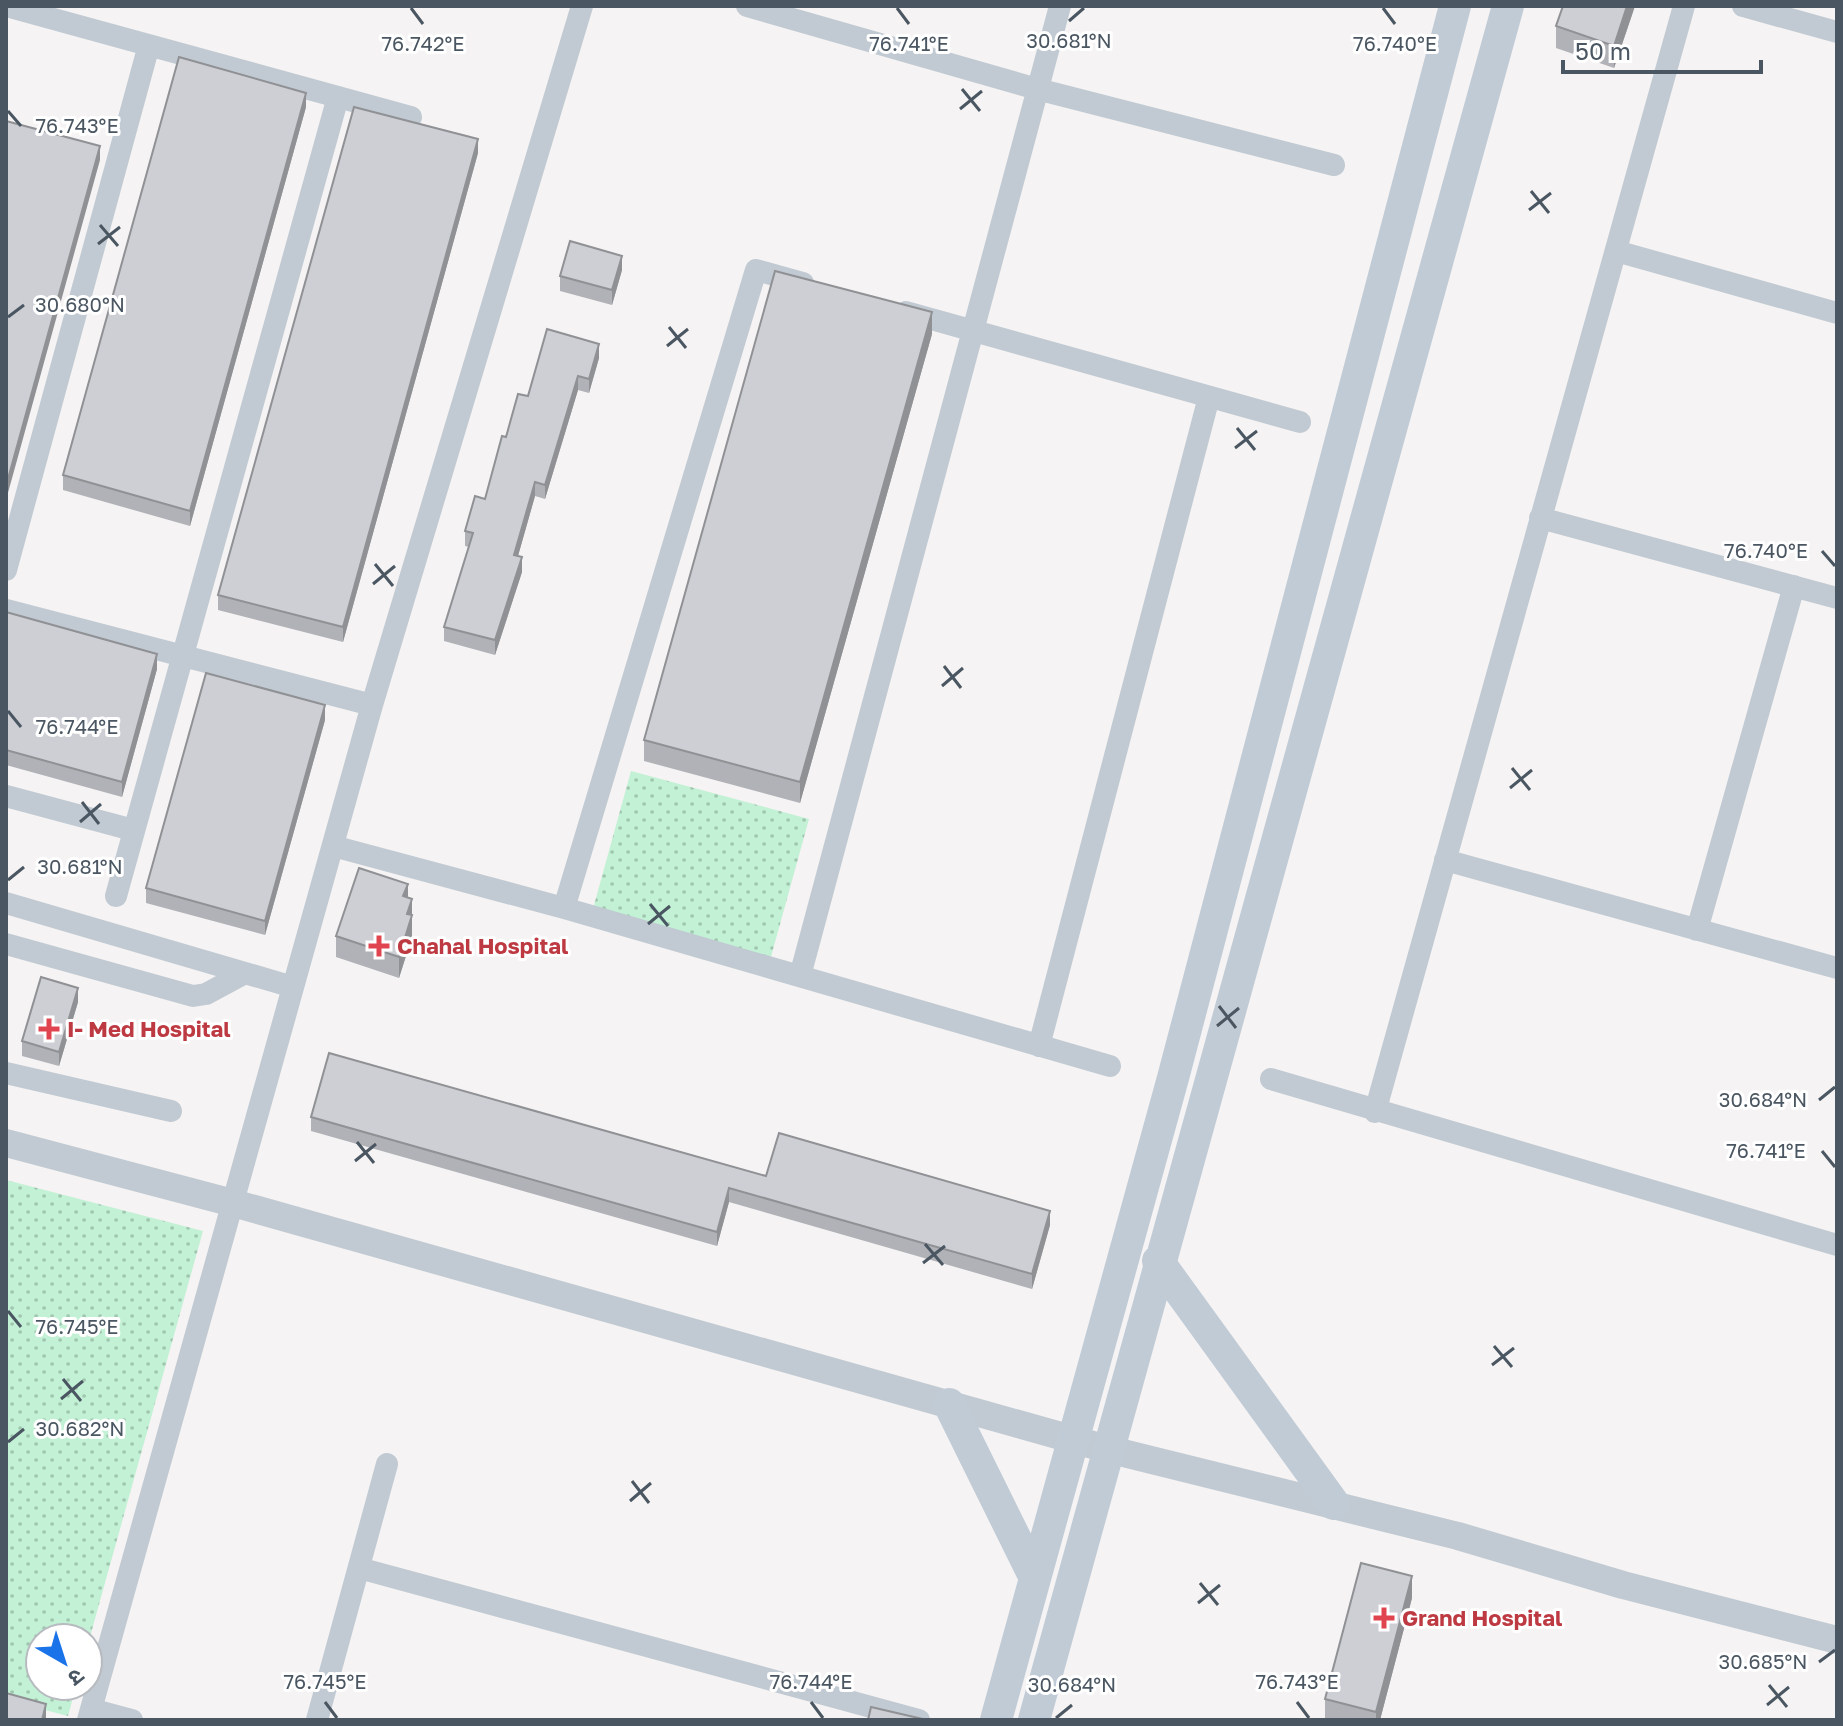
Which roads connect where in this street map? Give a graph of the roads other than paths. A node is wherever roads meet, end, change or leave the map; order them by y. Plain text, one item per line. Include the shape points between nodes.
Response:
1 (6, 6) edge
2 (582, 6) edge
3 (747, 6) edge
4 (1060, 6) edge
5 (1455, 6) edge
6 (1508, 6) edge
7 (1684, 6) edge
8 (1743, 6) edge
9 (1837, 32) edge
10 (149, 45) junction
11 (1037, 89) junction
12 (338, 97) junction
13 (411, 117) dead end
14 (1334, 165) dead end
15 (1616, 251) junction
16 (828, 290) edge
17 (886, 306) edge
18 (1837, 313) edge
19 (972, 330) junction
20 (1209, 397) junction
21 (1300, 422) dead end
22 (1540, 518) junction
23 (6, 570) edge
24 (1794, 586) junction
25 (1837, 598) edge
26 (6, 610) edge
27 (181, 655) junction
28 (372, 705) junction
29 (6, 796) edge
30 (133, 830) junction
31 (333, 846) junction
32 (1445, 860) junction
33 (116, 896) dead end
34 (6, 903) edge
35 (564, 908) junction
36 (1697, 930) junction
37 (6, 944) edge
38 (1837, 968) edge
39 (245, 973) junction
40 (800, 976) junction
41 (293, 987) junction
42 (1039, 1046) junction
43 (1110, 1066) dead end
44 (6, 1073) edge
45 (1271, 1079) dead end
46 (171, 1111) dead end
47 (1375, 1112) junction
48 (6, 1143) edge
49 (233, 1203) junction
50 (1837, 1245) edge
51 (1158, 1261) junction
52 (949, 1404) junction
53 (1071, 1439) junction
54 (1107, 1449) junction
55 (387, 1464) dead end
56 (1334, 1504) junction
57 (359, 1568) junction
58 (1034, 1576) junction
59 (1837, 1640) edge
60 (854, 1712) edge
61 (90, 1714) edge
62 (132, 1720) edge
63 (317, 1720) edge
64 (919, 1720) edge
65 (996, 1720) edge
66 (1034, 1720) edge

1 - 10 street
2 - 28 street
3 - 11 street
4 - 11 street
5 - 53 main road via 1173,1078
6 - 51 main road
7 - 15 street
8 - 9 street
10 - 12 street
10 - 23 street
11 - 14 street
11 - 19 street
12 - 13 street
12 - 27 street
15 - 18 street
15 - 22 street
16 - 35 street via 756,270
17 - 19 street
19 - 20 street
19 - 40 street
20 - 21 street
20 - 42 street
22 - 24 street
22 - 32 street
24 - 25 street
24 - 36 street
26 - 27 street
27 - 28 street
27 - 30 street
28 - 31 street
29 - 30 street
30 - 33 street
31 - 35 street
31 - 41 street
32 - 36 street
32 - 47 street
34 - 39 street
35 - 40 street
36 - 38 street
37 - 39 street via 193,996
39 - 41 street
40 - 42 street
41 - 49 street
42 - 43 street
44 - 46 street
45 - 47 street
47 - 50 street
48 - 49 street
49 - 52 street
49 - 61 street
51 - 54 main road
51 - 56 main road
52 - 53 street
52 - 58 main road
53 - 54 street
53 - 58 main road
54 - 56 street
54 - 66 main road
55 - 57 street
56 - 59 street
57 - 60 street
57 - 63 street
58 - 65 main road
60 - 64 street
61 - 62 street

